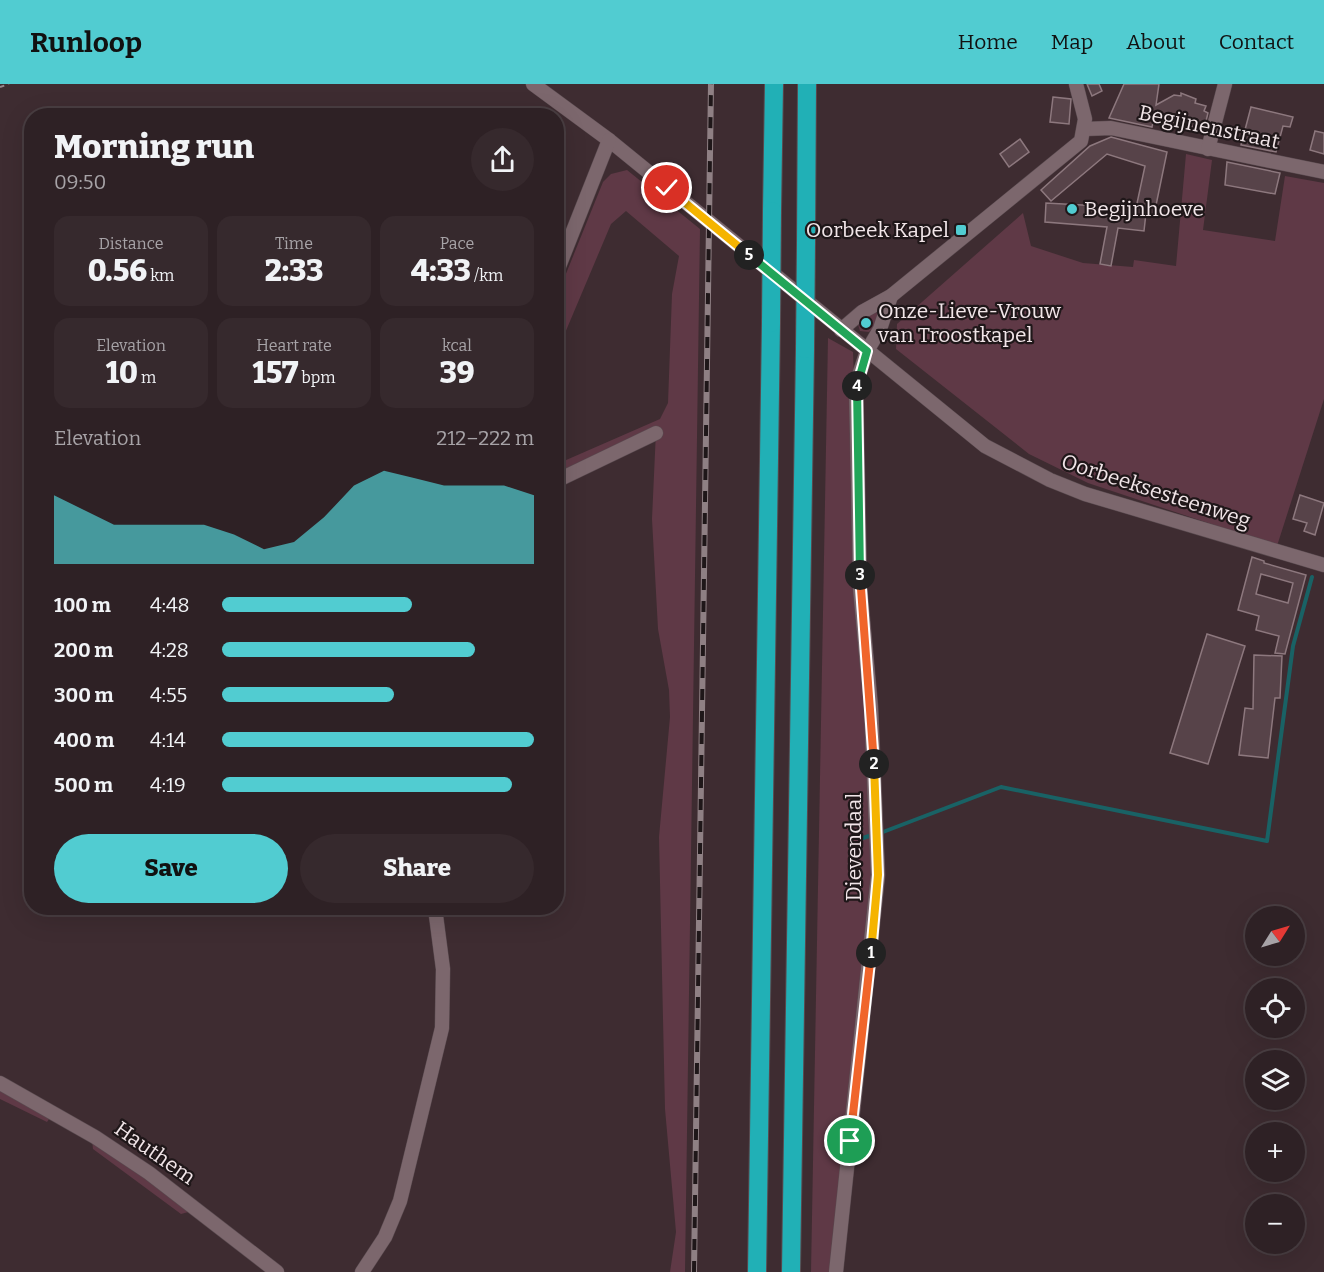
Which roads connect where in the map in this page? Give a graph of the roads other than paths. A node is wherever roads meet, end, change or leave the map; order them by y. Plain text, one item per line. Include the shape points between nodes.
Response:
1 (533, 84) edge
2 (774, 84) edge
3 (807, 84) edge
4 (1076, 84) edge
5 (1225, 84) edge
6 (1085, 129) junction
7 (609, 140) junction
8 (1208, 149) junction
9 (1324, 172) edge
10 (564, 254) edge
11 (891, 296) junction
12 (841, 330) junction
13 (867, 351) junction
14 (656, 433) dead end
15 (564, 477) edge
16 (1324, 566) edge
17 (436, 915) edge
18 (0, 1083) edge
19 (278, 1272) edge
20 (362, 1272) edge
21 (757, 1272) edge
22 (791, 1272) edge
23 (836, 1272) edge

1 - 7 street, Oorbeeksesteenweg
2 - 21 highway, bridge
3 - 22 highway, bridge
4 - 6 street
5 - 8 street
6 - 8 street, Begijnenstraat via 1111,128
6 - 11 street via 1081,141 1069,153
7 - 10 street
7 - 12 street, Oorbeeksesteenweg
8 - 9 street, Begijnenstraat
11 - 12 street via 862,312
11 - 13 street, Dievendaal via 880,330
12 - 13 street, Oorbeeksesteenweg
13 - 16 street, Oorbeeksesteenweg via 985,446 1050,480
13 - 23 street, Dievendaal via 856,384 860,588 871,707 878,875
14 - 15 street
17 - 20 street via 443,969 440,1038 399,1202 385,1237
18 - 19 street, Hauthem via 125,1157

